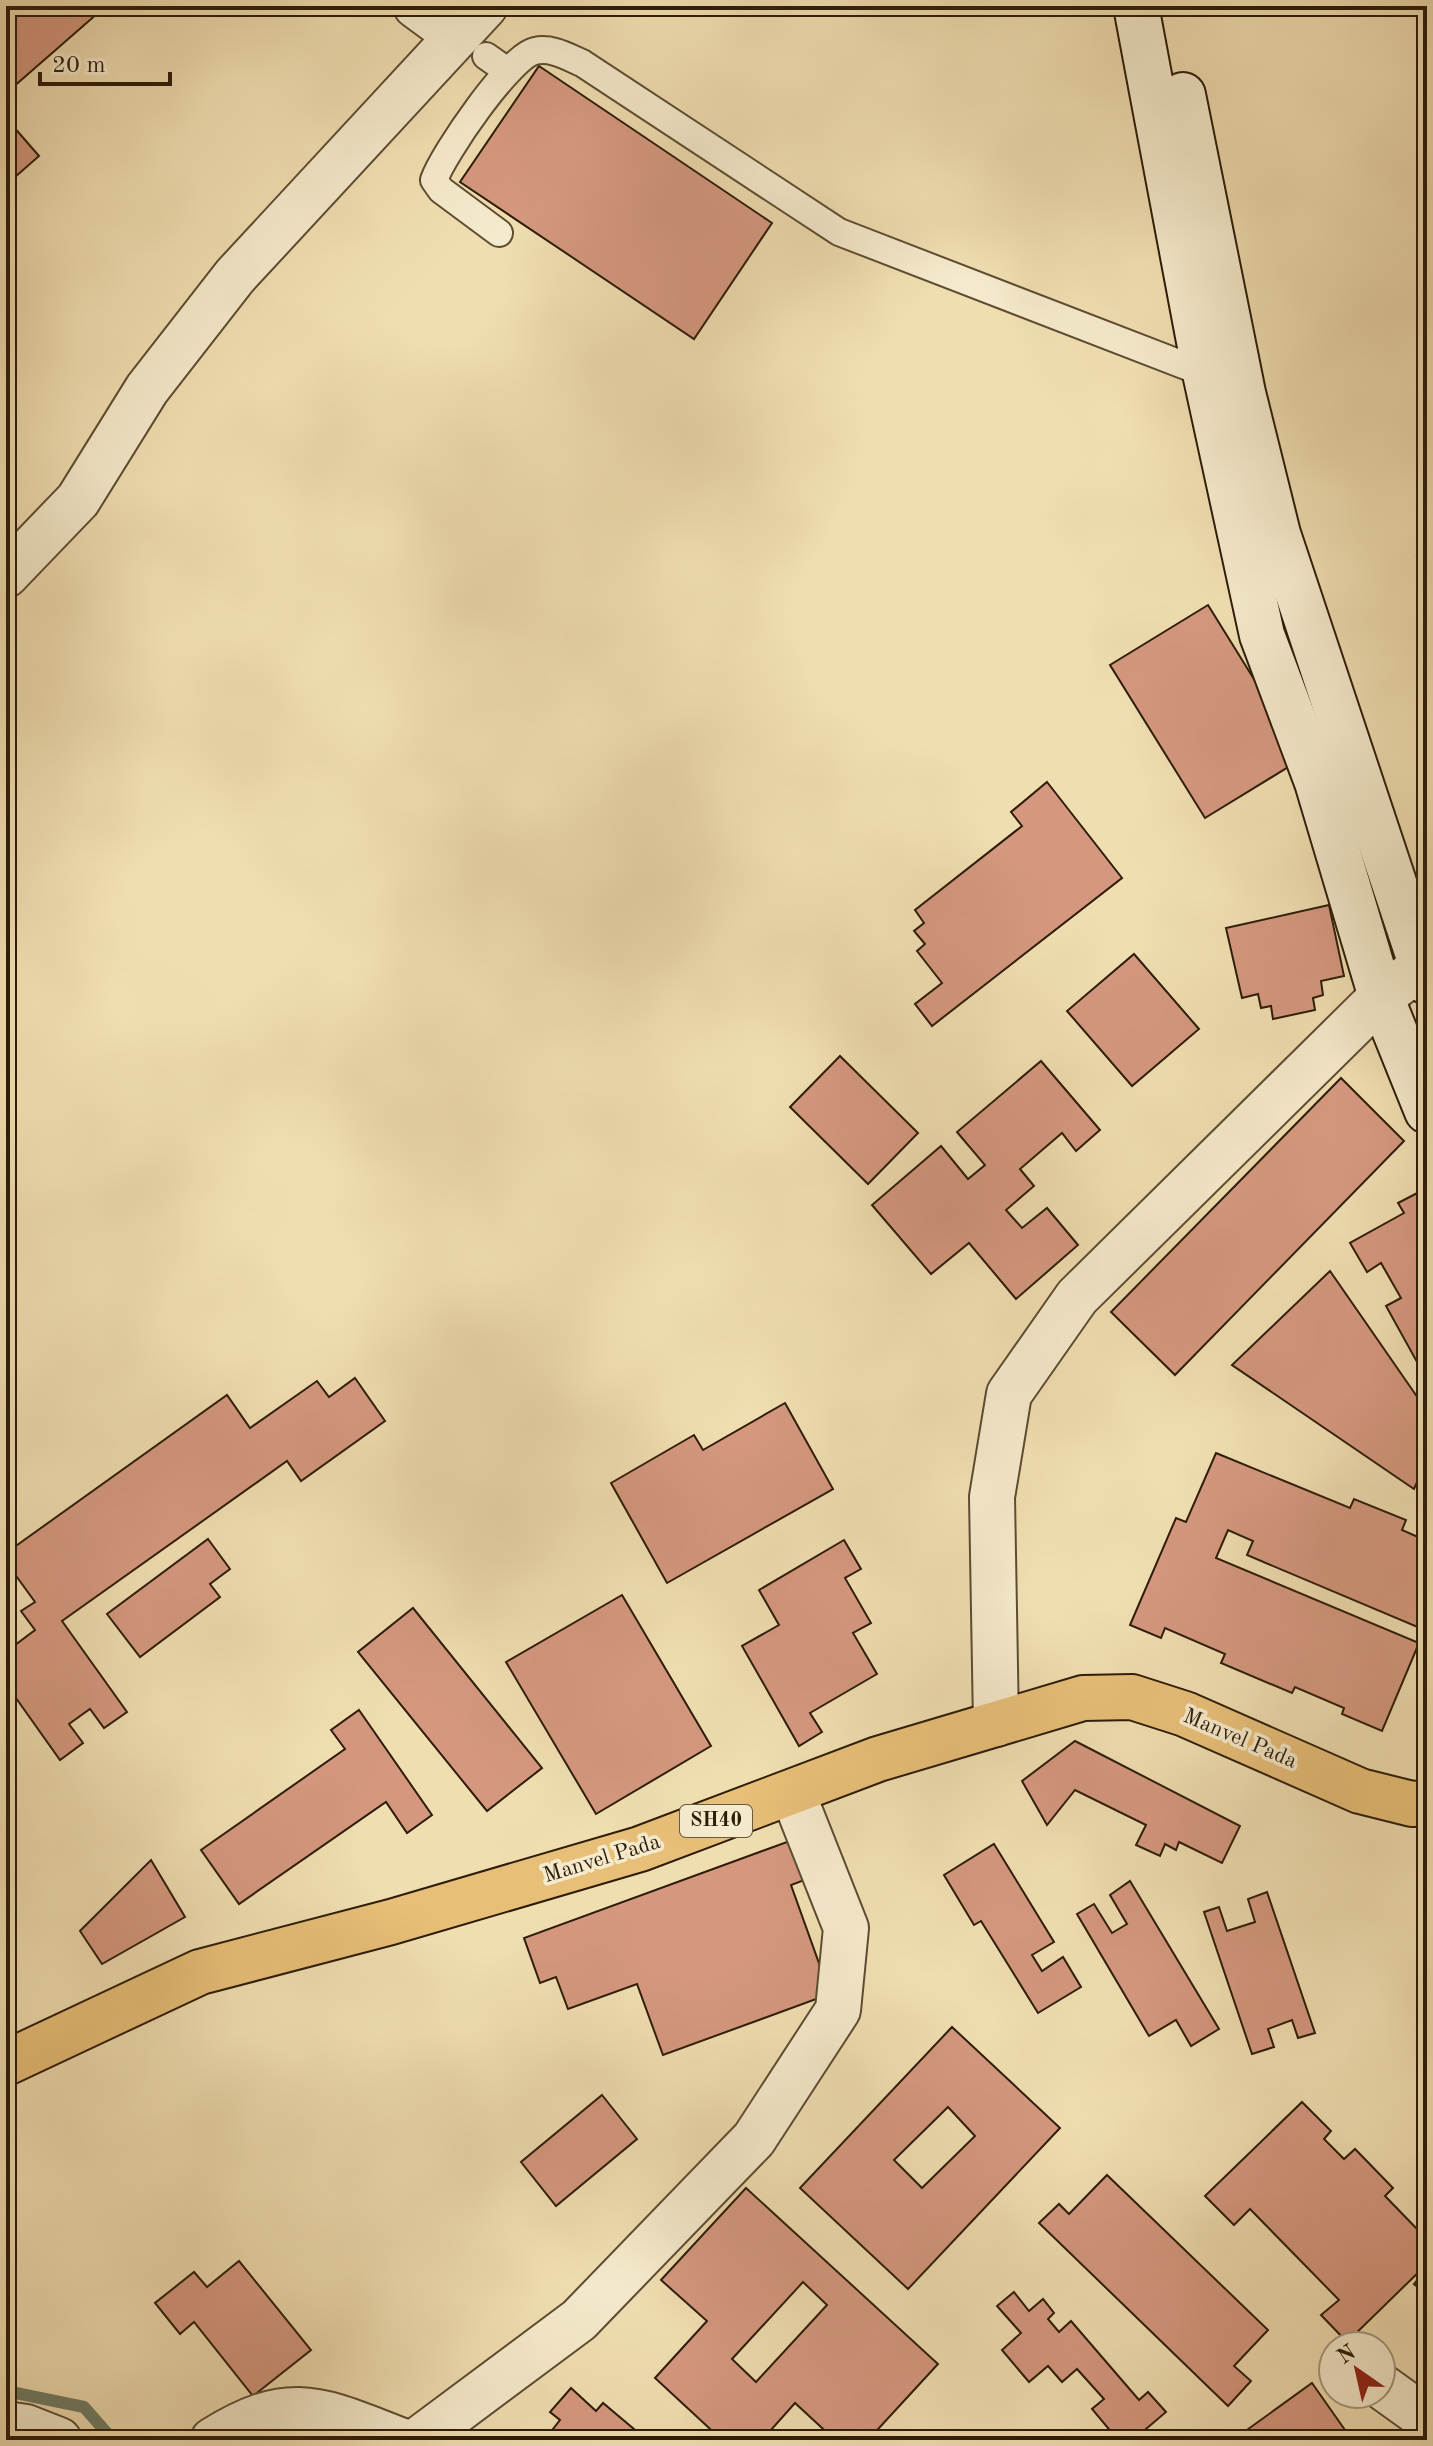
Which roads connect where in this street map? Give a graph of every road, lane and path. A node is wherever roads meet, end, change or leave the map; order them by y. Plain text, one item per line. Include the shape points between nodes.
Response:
1 (416, 6) edge
2 (1136, 6) edge
3 (1165, 6) edge
4 (483, 42) edge
5 (499, 233) dead end
6 (1205, 373) junction
7 (1243, 393) junction
8 (6, 575) edge
9 (1424, 974) edge
10 (1381, 997) junction
11 (1427, 1111) edge
12 (996, 1724) junction
13 (793, 1794) junction
14 (1427, 1803) edge
15 (6, 2063) edge
16 (1397, 2397) edge
17 (1427, 2419) edge
18 (6, 2424) edge
19 (59, 2440) edge
20 (213, 2440) edge
21 (400, 2440) edge
22 (418, 2440) edge

1 - 4 street
2 - 6 street
3 - 7 street
4 - 5 lane via 434,180
4 - 6 lane via 551,51 582,63 839,232
4 - 8 street via 235,276 147,389 78,500
6 - 7 lane
6 - 10 street via 1262,635 1317,782
7 - 9 street via 1278,534
9 - 10 street
10 - 11 street
10 - 12 street via 1077,1297 1009,1394 992,1497
12 - 13 main road, Manvel Pada / SH40 via 878,1759
12 - 14 main road, Manvel Pada / SH40 via 1083,1698 1132,1697 1185,1714 1360,1791
13 - 15 main road, Manvel Pada / SH40 via 640,1849 200,1972
13 - 22 street via 846,1928 838,2010 754,2139 590,2308
16 - 17 street
18 - 19 street
20 - 21 street via 240,2423 282,2409 326,2413

